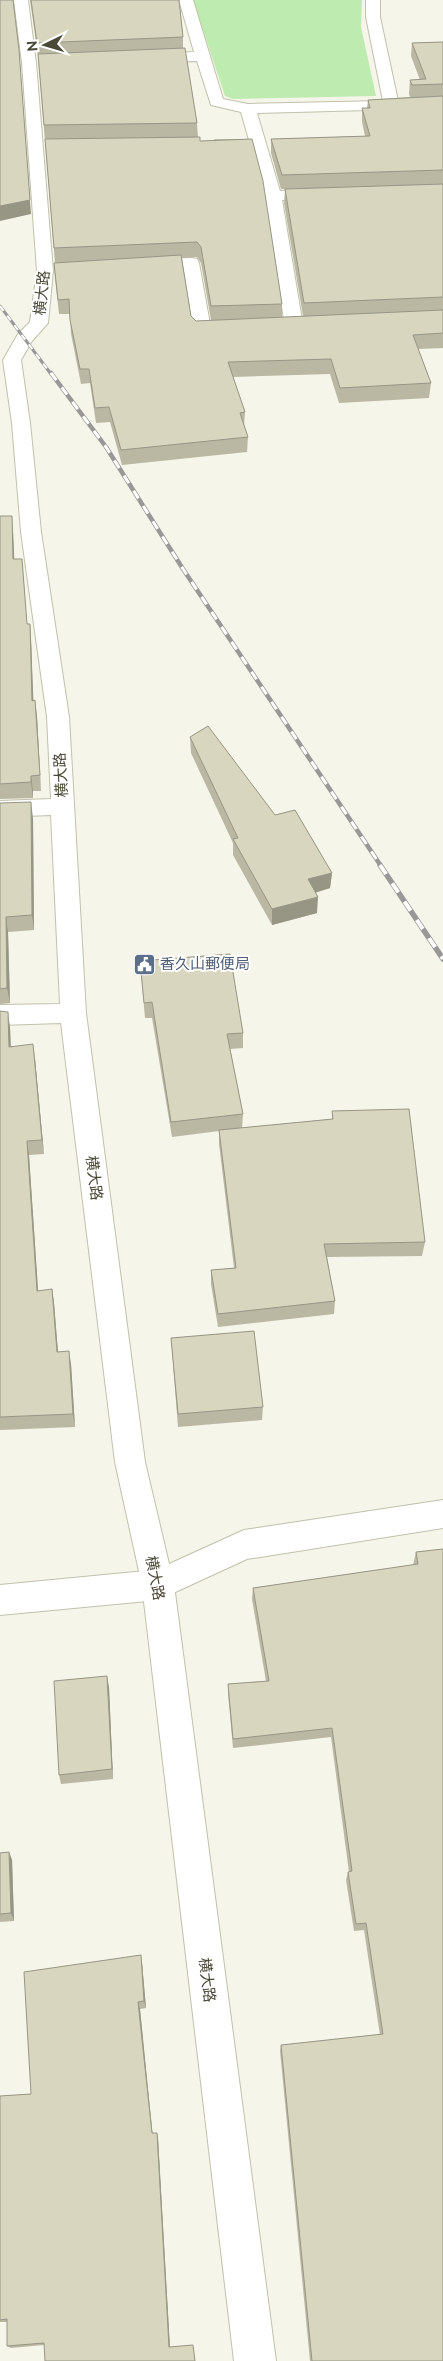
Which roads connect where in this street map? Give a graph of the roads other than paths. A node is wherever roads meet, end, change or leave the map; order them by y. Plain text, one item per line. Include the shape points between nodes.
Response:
1 (21, 0) edge
2 (186, 0) edge
3 (373, 0) edge
4 (201, 56) junction
5 (134, 59) edge
6 (48, 62) edge
7 (29, 63) junction
8 (443, 104) edge
9 (392, 106) junction
10 (248, 109) junction
11 (258, 144) junction
12 (200, 145) edge
13 (55, 147) edge
14 (36, 148) junction
15 (342, 193) edge
16 (273, 196) junction
17 (123, 267) edge
18 (65, 270) edge
19 (46, 271) junction
20 (314, 325) edge
21 (294, 326) junction
22 (276, 327) edge
23 (248, 328) edge
24 (10, 424) edge
25 (62, 806) junction
26 (0, 810) edge
27 (74, 1013) junction
28 (0, 1014) edge
29 (443, 1514) edge
30 (158, 1585) junction
31 (0, 1600) edge
32 (255, 2361) edge

1 - 7 street, 横大路
2 - 4 street
3 - 9 street via 373,17
4 - 5 street
4 - 10 street via 216,102
6 - 7 street
7 - 14 street, 横大路
8 - 9 street
9 - 10 street
10 - 11 street
11 - 12 street
11 - 16 street
13 - 14 street
14 - 19 street, 横大路
15 - 16 street
16 - 21 street
17 - 23 street via 191,263 202,330
18 - 19 street
19 - 24 street, 横大路 via 39,323 24,338 12,360
20 - 21 street
21 - 22 street
24 - 25 street, 横大路 via 31,532 58,717
25 - 26 street
25 - 27 street, 横大路
27 - 28 street
27 - 30 street, 横大路 via 130,1462
29 - 30 street via 244,1545
30 - 31 street
30 - 32 street, 横大路

